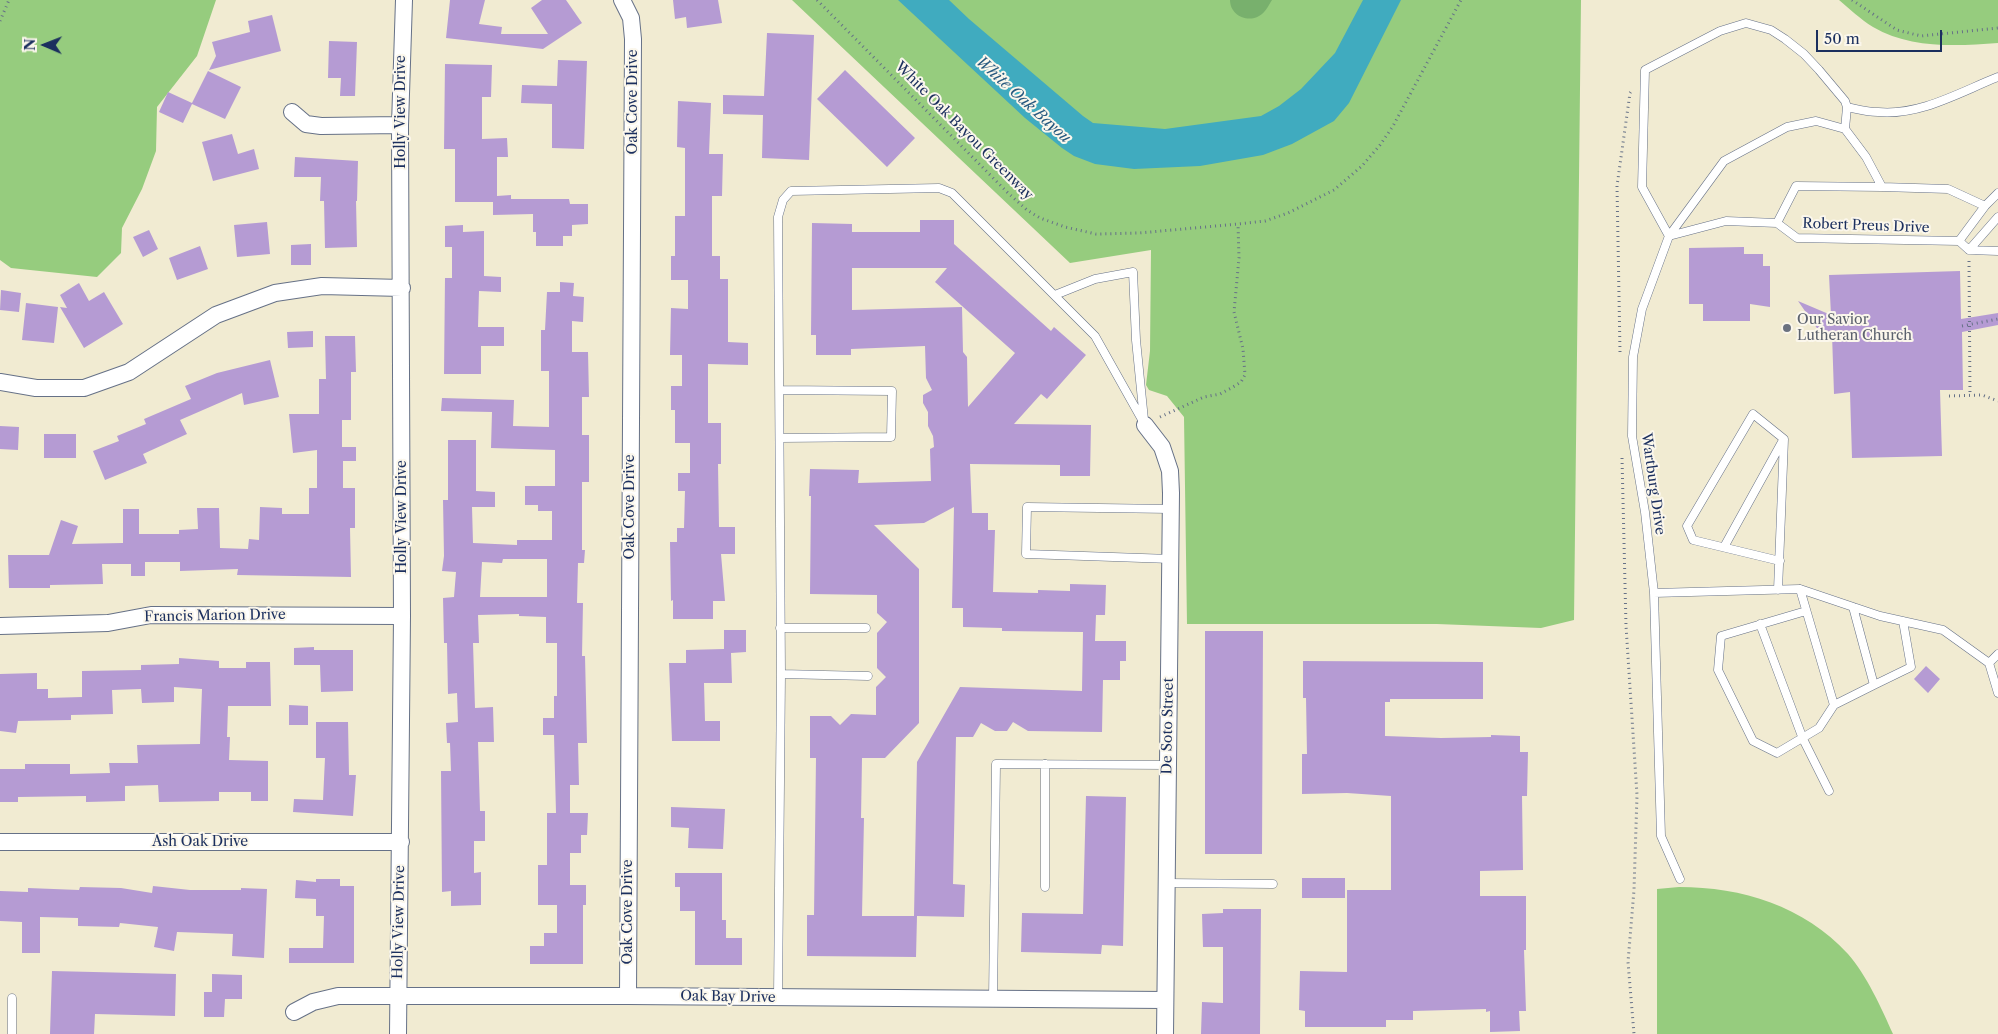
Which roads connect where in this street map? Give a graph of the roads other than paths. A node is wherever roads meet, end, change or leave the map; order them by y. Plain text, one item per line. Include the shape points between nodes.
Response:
1 (404, 0) edge
2 (622, 0) edge
3 (1998, 77) edge
4 (1847, 107) junction
5 (292, 112) dead end
6 (400, 125) junction
7 (1845, 129) junction
8 (1882, 187) junction
9 (1998, 194) edge
10 (1985, 206) junction
11 (1998, 217) edge
12 (1777, 223) junction
13 (1669, 236) junction
14 (1959, 241) junction
15 (1968, 250) junction
16 (1998, 251) edge
17 (402, 288) junction
18 (1055, 295) junction
19 (0, 382) edge
20 (780, 390) junction
21 (1145, 425) junction
22 (780, 438) junction
23 (1784, 439) junction
24 (1171, 509) junction
25 (1724, 547) junction
26 (1171, 559) junction
27 (1780, 561) junction
28 (1800, 589) junction
29 (1778, 590) junction
30 (1654, 593) junction
31 (1853, 607) junction
32 (1806, 611) junction
33 (402, 616) junction
34 (1903, 621) junction
35 (1760, 624) junction
36 (0, 626) edge
37 (780, 628) junction
38 (866, 628) dead end
39 (1998, 654) edge
40 (1989, 663) junction
41 (780, 674) junction
42 (868, 676) dead end
43 (1874, 685) junction
44 (1998, 693) edge
45 (1834, 705) junction
46 (1803, 739) junction
47 (1045, 764) junction
48 (1168, 765) junction
49 (1829, 791) dead end
50 (0, 842) edge
51 (401, 842) junction
52 (1680, 879) dead end
53 (1166, 883) junction
54 (1273, 884) dead end
55 (1045, 887) dead end
56 (398, 996) junction
57 (628, 996) junction
58 (778, 997) junction
59 (12, 998) dead end
60 (993, 999) junction
61 (1165, 1000) junction
62 (294, 1012) dead end
63 (12, 1034) edge
64 (398, 1034) edge
65 (1165, 1034) edge

1 - 6 street, Holly View Drive
2 - 57 street, Oak Cove Drive via 631,18 633,49
3 - 4 lane via 1937,103 1902,111 1878,112
4 - 7 lane
4 - 13 lane via 1845,100 1804,54 1771,30 1746,23 1720,31 1645,70 1642,187
5 - 6 street via 306,124 314,125
6 - 17 street, Holly View Drive
7 - 8 lane via 1866,157
7 - 13 lane via 1816,121 1786,127 1724,161
8 - 10 lane, Robert Preus Drive via 1948,189
8 - 12 lane, Robert Preus Drive via 1796,186
9 - 10 lane
10 - 14 lane
11 - 15 lane
12 - 13 lane via 1726,221
12 - 14 lane, Robert Preus Drive via 1797,238
13 - 30 lane, Wartburg Drive via 1642,309 1633,357 1632,436
14 - 15 lane
15 - 16 lane
17 - 19 street via 322,286 275,293 216,315 129,372 84,388 36,388
17 - 33 street, Holly View Drive
18 - 20 lane via 952,193 939,188 792,190 778,217
18 - 21 lane via 1095,336
18 - 21 lane via 1095,279 1134,272 1136,340
20 - 22 lane
20 - 22 lane via 892,391 891,437
21 - 24 street, De Soto Street via 1162,447 1170,471
22 - 37 lane
23 - 25 lane
23 - 25 lane via 1753,414 1687,526 1693,540
23 - 27 lane
24 - 26 street, De Soto Street
24 - 26 lane via 1027,507 1026,554
25 - 27 lane
26 - 48 street, De Soto Street
27 - 29 lane
28 - 29 lane
28 - 31 lane
28 - 32 lane
29 - 30 lane
30 - 52 lane, Wartburg Drive via 1661,836
31 - 34 lane
31 - 43 lane
32 - 35 lane
32 - 45 lane
33 - 36 street, Francis Marion Drive via 151,615 108,623
33 - 51 street, Holly View Drive
34 - 40 lane via 1944,630
34 - 43 lane via 1912,667
35 - 46 lane
35 - 46 lane via 1721,636 1718,670 1753,742 1777,753
37 - 38 lane
37 - 41 lane
39 - 40 lane
40 - 44 lane
41 - 42 lane
41 - 58 lane
43 - 45 lane
45 - 46 lane via 1819,728
46 - 49 lane
47 - 48 lane
47 - 55 lane
47 - 60 lane via 996,764
48 - 53 street, De Soto Street
50 - 51 street, Ash Oak Drive
51 - 56 street, Holly View Drive
53 - 54 lane
53 - 61 street, De Soto Street
56 - 57 street, Oak Bay Drive
56 - 62 street, Oak Bay Drive via 338,996 314,1002
56 - 64 street, Holly View Drive
57 - 58 street, Oak Bay Drive
58 - 60 street, Oak Bay Drive
59 - 63 lane
60 - 61 street, Oak Bay Drive
61 - 65 street, De Soto Street

